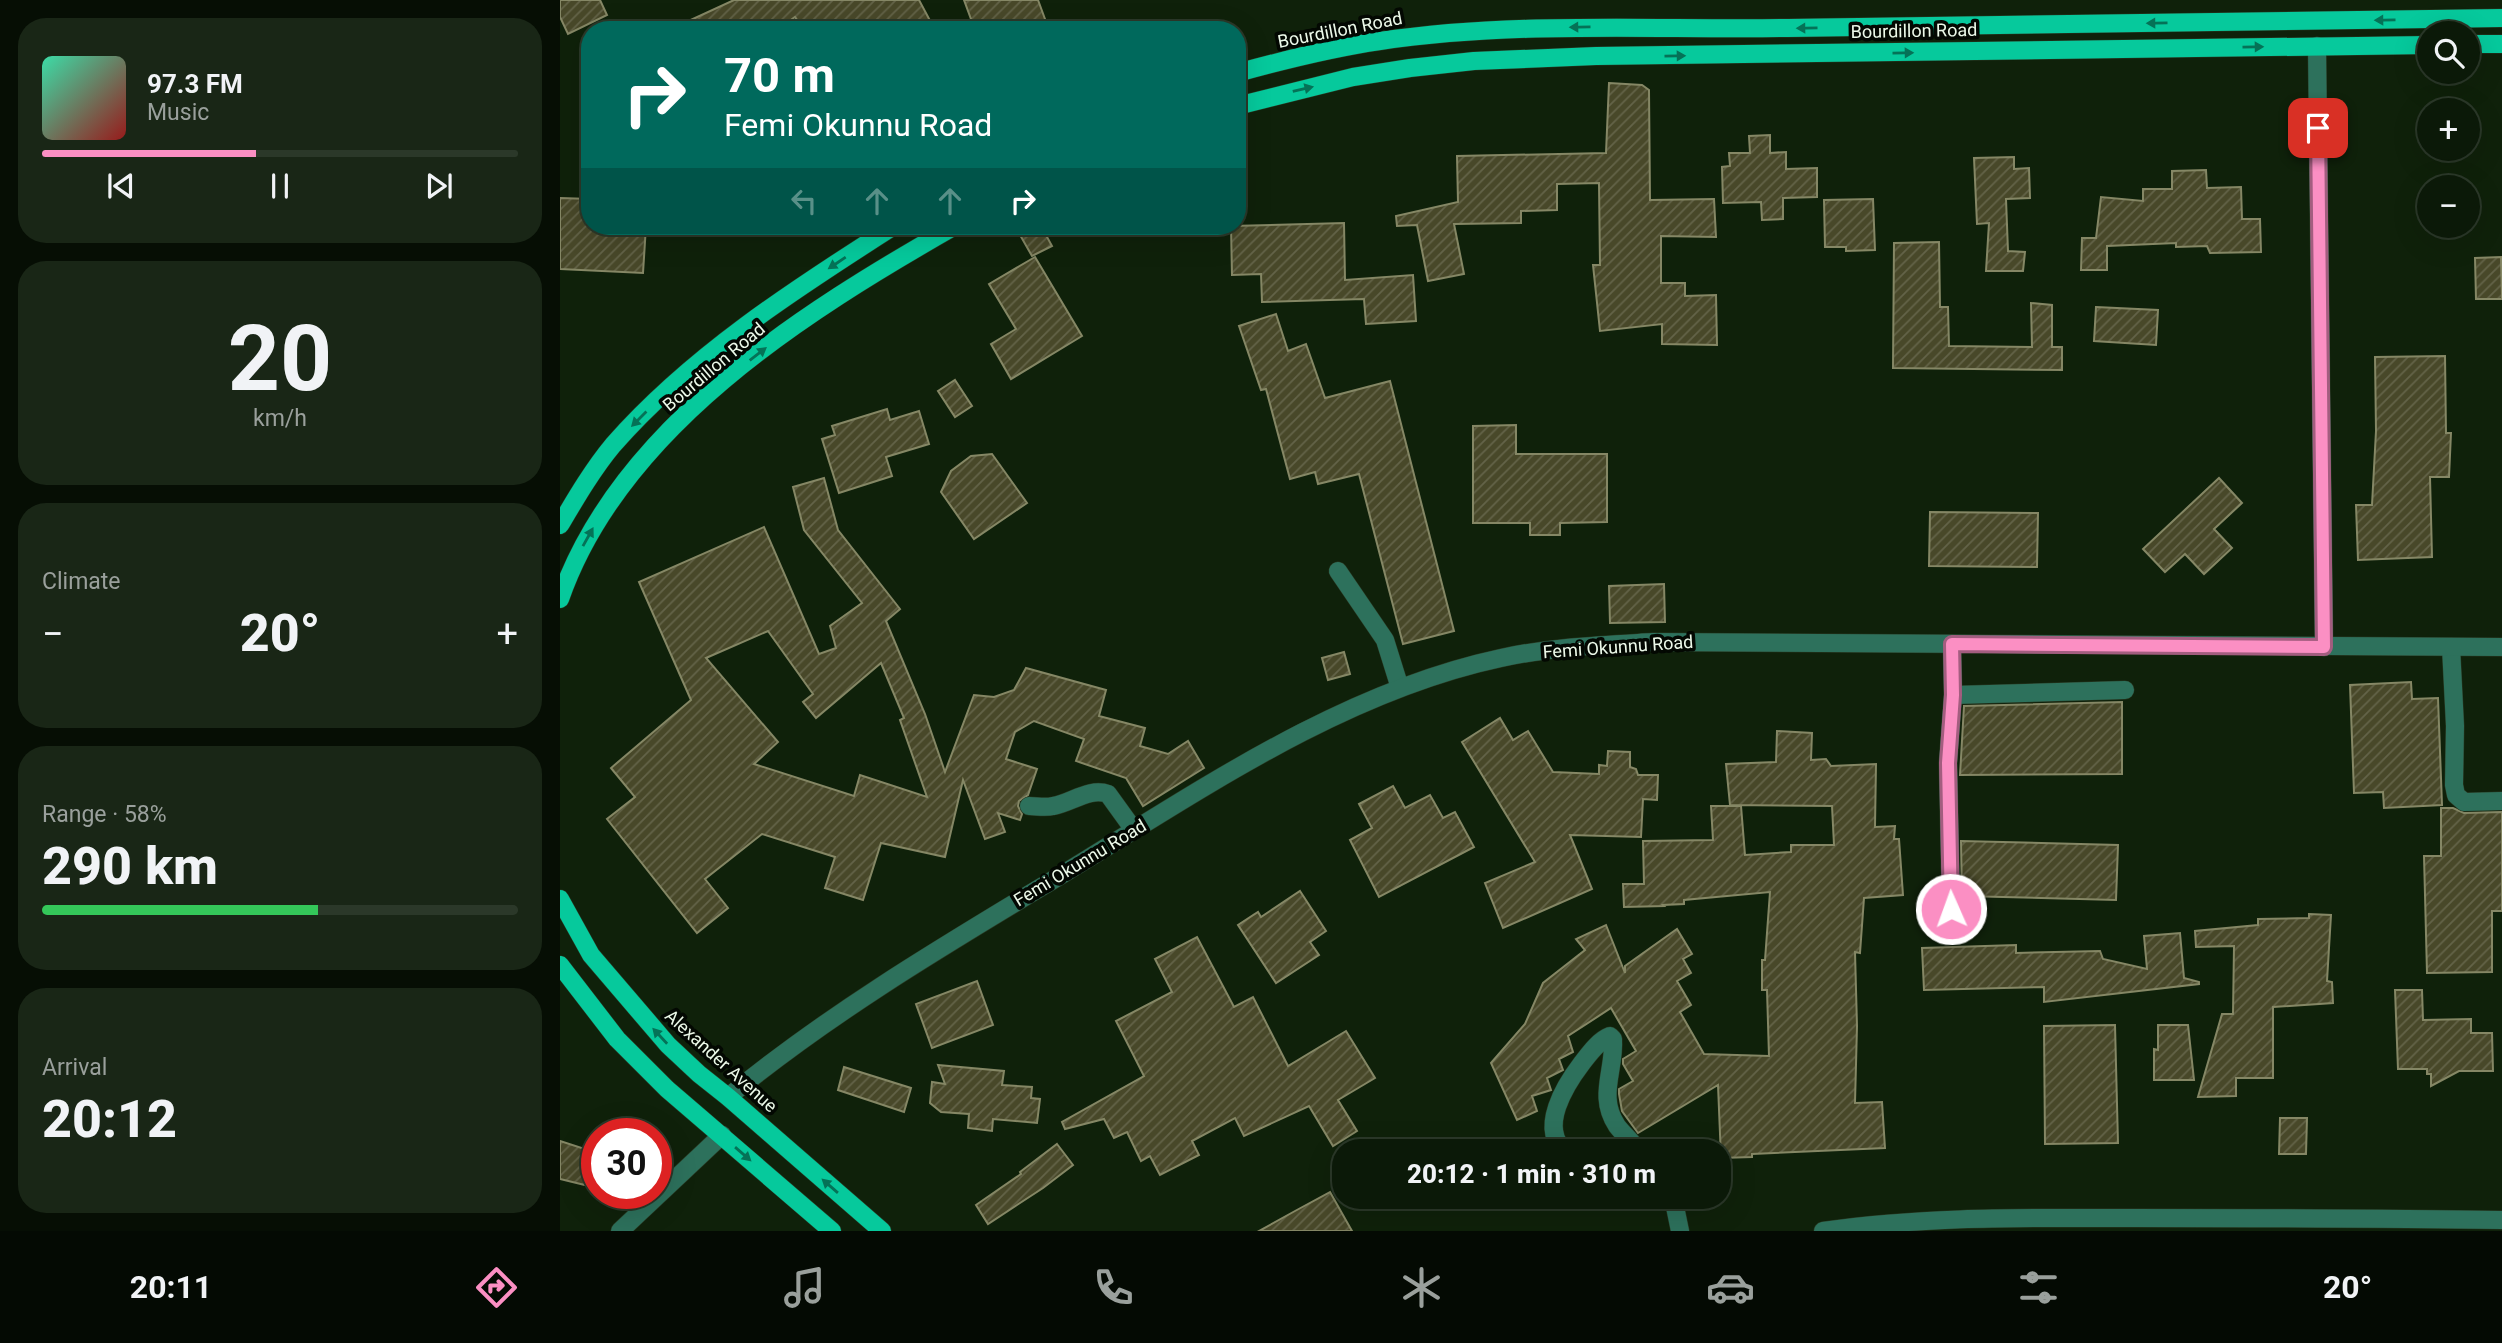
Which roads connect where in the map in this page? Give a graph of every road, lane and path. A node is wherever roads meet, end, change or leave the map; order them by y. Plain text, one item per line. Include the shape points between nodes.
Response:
1 (2502, 18) edge
2 (2480, 44) edge
3 (2502, 44) edge
4 (2417, 45) edge
5 (2317, 46) junction
6 (1246, 71) edge
7 (1246, 104) edge
8 (880, 235) edge
9 (940, 235) edge
10 (560, 525) edge
11 (1338, 571) dead end
12 (560, 599) edge
13 (1952, 644) junction
14 (2324, 647) junction
15 (2451, 647) junction
16 (2502, 647) edge
17 (1400, 688) junction
18 (2125, 690) dead end
19 (1953, 695) junction
20 (2502, 801) edge
21 (1029, 806) dead end
22 (1134, 830) junction
23 (560, 899) edge
24 (1951, 909) dead end
25 (560, 965) edge
26 (728, 1097) junction
27 (722, 1135) junction
28 (1558, 1139) edge
29 (1628, 1139) edge
30 (1675, 1209) edge
31 (2502, 1220) edge
32 (620, 1231) edge
33 (832, 1231) edge
34 (882, 1231) edge
35 (1680, 1231) edge
36 (1823, 1231) edge

1 -> 6 main road, Bourdillon Road via 1538,28 1380,41
2 - 3 main road
4 - 5 main road, Bourdillon Road
7 -> 5 main road, Bourdillon Road via 1353,77 1486,61
5 - 14 street
8 -> 10 main road, Bourdillon Road via 806,284 679,380 612,447
12 -> 9 main road, Bourdillon Road via 579,553 605,509 683,418 752,358 863,280
11 - 17 street via 1385,640
13 - 14 street, Femi Okunnu Road
13 - 17 street, Femi Okunnu Road via 1653,642 1578,646 1500,658
13 - 19 street
14 - 15 street, Femi Okunnu Road
15 - 16 street, Femi Okunnu Road
15 - 20 street via 2456,795 2464,802
17 - 22 street, Femi Okunnu Road via 1278,744
18 - 19 street
19 - 24 street via 1948,763
21 - 22 street via 1050,807 1093,791 1104,792
22 - 26 street, Femi Okunnu Road via 955,939 777,1057
26 -> 23 main road, Alexander Avenue via 639,1013 591,955
25 - 27 main road via 617,1039
34 -> 26 main road, Alexander Avenue
27 - 32 street
27 -> 33 main road
28 - 29 street via 1555,1115 1567,1083 1609,1036 1614,1055 1605,1093 1616,1125
30 - 35 street
31 - 36 street via 1983,1218

